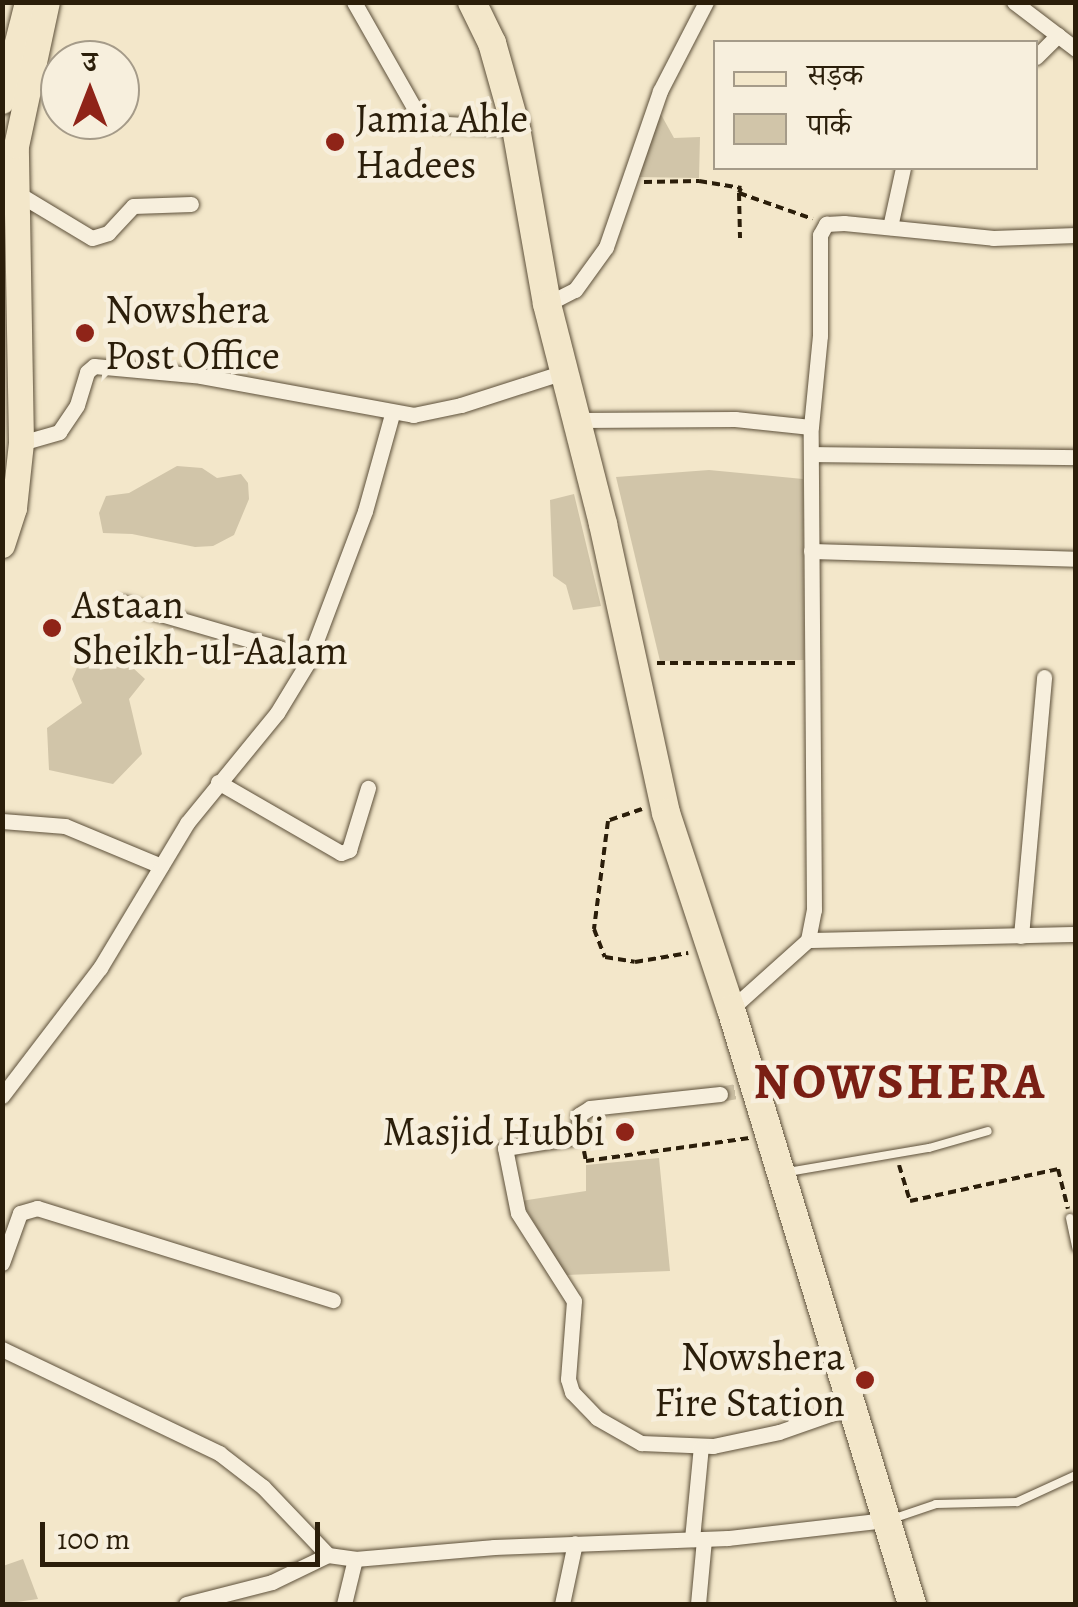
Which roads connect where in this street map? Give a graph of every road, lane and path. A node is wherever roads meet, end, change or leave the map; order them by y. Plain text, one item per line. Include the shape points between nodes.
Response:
1 (27, 2) edge
2 (47, 2) edge
3 (354, 2) edge
4 (472, 2) edge
5 (706, 2) edge
6 (1014, 2) edge
7 (1058, 35) junction
8 (1076, 49) edge
9 (1038, 56) edge
10 (2, 102) edge
11 (516, 128) junction
12 (9, 145) edge
13 (903, 170) edge
14 (630, 181) junction
15 (16, 192) junction
16 (739, 193) junction
17 (191, 204) dead end
18 (826, 224) junction
19 (890, 227) junction
20 (1076, 235) edge
21 (740, 238) dead end
22 (547, 304) junction
23 (568, 371) junction
24 (392, 414) junction
25 (579, 420) junction
26 (810, 427) junction
27 (21, 443) junction
28 (814, 454) junction
29 (1076, 457) edge
30 (2, 545) edge
31 (810, 551) junction
32 (1076, 559) edge
33 (122, 604) dead end
34 (308, 662) junction
35 (634, 663) junction
36 (795, 663) dead end
37 (1044, 677) dead end
38 (218, 782) junction
39 (368, 788) dead end
40 (646, 807) dead end
41 (2, 821) edge
42 (161, 866) junction
43 (1076, 934) edge
44 (1020, 936) junction
45 (808, 940) junction
46 (694, 952) dead end
47 (732, 1009) junction
48 (720, 1094) tunnel mouth
49 (2, 1096) edge
50 (988, 1131) dead end
51 (580, 1136) junction
52 (755, 1137) dead end
53 (896, 1154) junction
54 (779, 1173) junction
55 (1070, 1218) joint
56 (1076, 1247) edge
57 (2, 1263) edge
58 (332, 1300) dead end
59 (2, 1350) edge
60 (852, 1406) junction
61 (701, 1446) junction
62 (1076, 1475) edge
63 (887, 1520) junction
64 (698, 1539) junction
65 (575, 1543) junction
66 (328, 1555) junction
67 (355, 1559) junction
68 (186, 1604) edge
69 (344, 1604) edge
70 (562, 1604) edge
71 (698, 1604) edge
72 (912, 1604) edge

1 - 10 main road
2 - 12 main road
3 - 11 street via 420,118
4 - 11 highway via 492,43
5 - 14 street via 660,91
6 - 7 street
7 - 8 street
7 - 9 street
11 - 22 highway
12 - 15 main road
13 - 19 street
14 - 16 path via 699,181 740,188
14 - 22 street via 592,272
15 - 17 street via 92,238 108,233 133,206
15 - 27 main road
16 - 18 path
16 - 21 path
18 - 19 street
18 - 26 street via 818,250 820,336
19 - 20 street via 993,238
22 - 23 highway
23 - 24 street via 461,405
23 - 25 highway
24 - 27 street via 201,376 104,365 86,372 77,405 59,432
24 - 34 street via 366,512
25 - 26 street via 735,419
25 - 35 highway
26 - 28 street
27 - 30 main road via 14,508
28 - 29 street
28 - 31 street
31 - 32 street
31 - 45 street via 814,910
33 - 34 street
34 - 38 street via 277,713
35 - 36 path
35 - 47 highway via 666,813
37 - 44 street
38 - 39 street via 341,854 349,850
38 - 42 street
40 - 46 path via 608,821 594,930 605,956 635,962
41 - 42 street via 65,826
42 - 49 street via 100,968
43 - 44 street
44 - 45 street
45 - 47 street
47 - 54 highway via 749,1089
48 - 51 street via 590,1108 579,1115
50 - 53 lane
51 - 52 path via 586,1162
51 - 61 street via 506,1148 518,1212 574,1301 572,1392 622,1436
53 - 54 lane
53 - 55 path via 910,1201 1058,1169
54 - 60 highway
55 - 56 lane
57 - 58 street via 20,1212 36,1208
59 - 66 street via 219,1454 263,1487
60 - 61 street via 780,1432
60 - 63 highway
61 - 64 street
62 - 63 lane via 1017,1502 936,1504
63 - 64 street
63 - 72 highway
64 - 65 street
64 - 71 street
65 - 67 street
65 - 70 street
66 - 67 street
66 - 68 street via 272,1582
67 - 69 street

